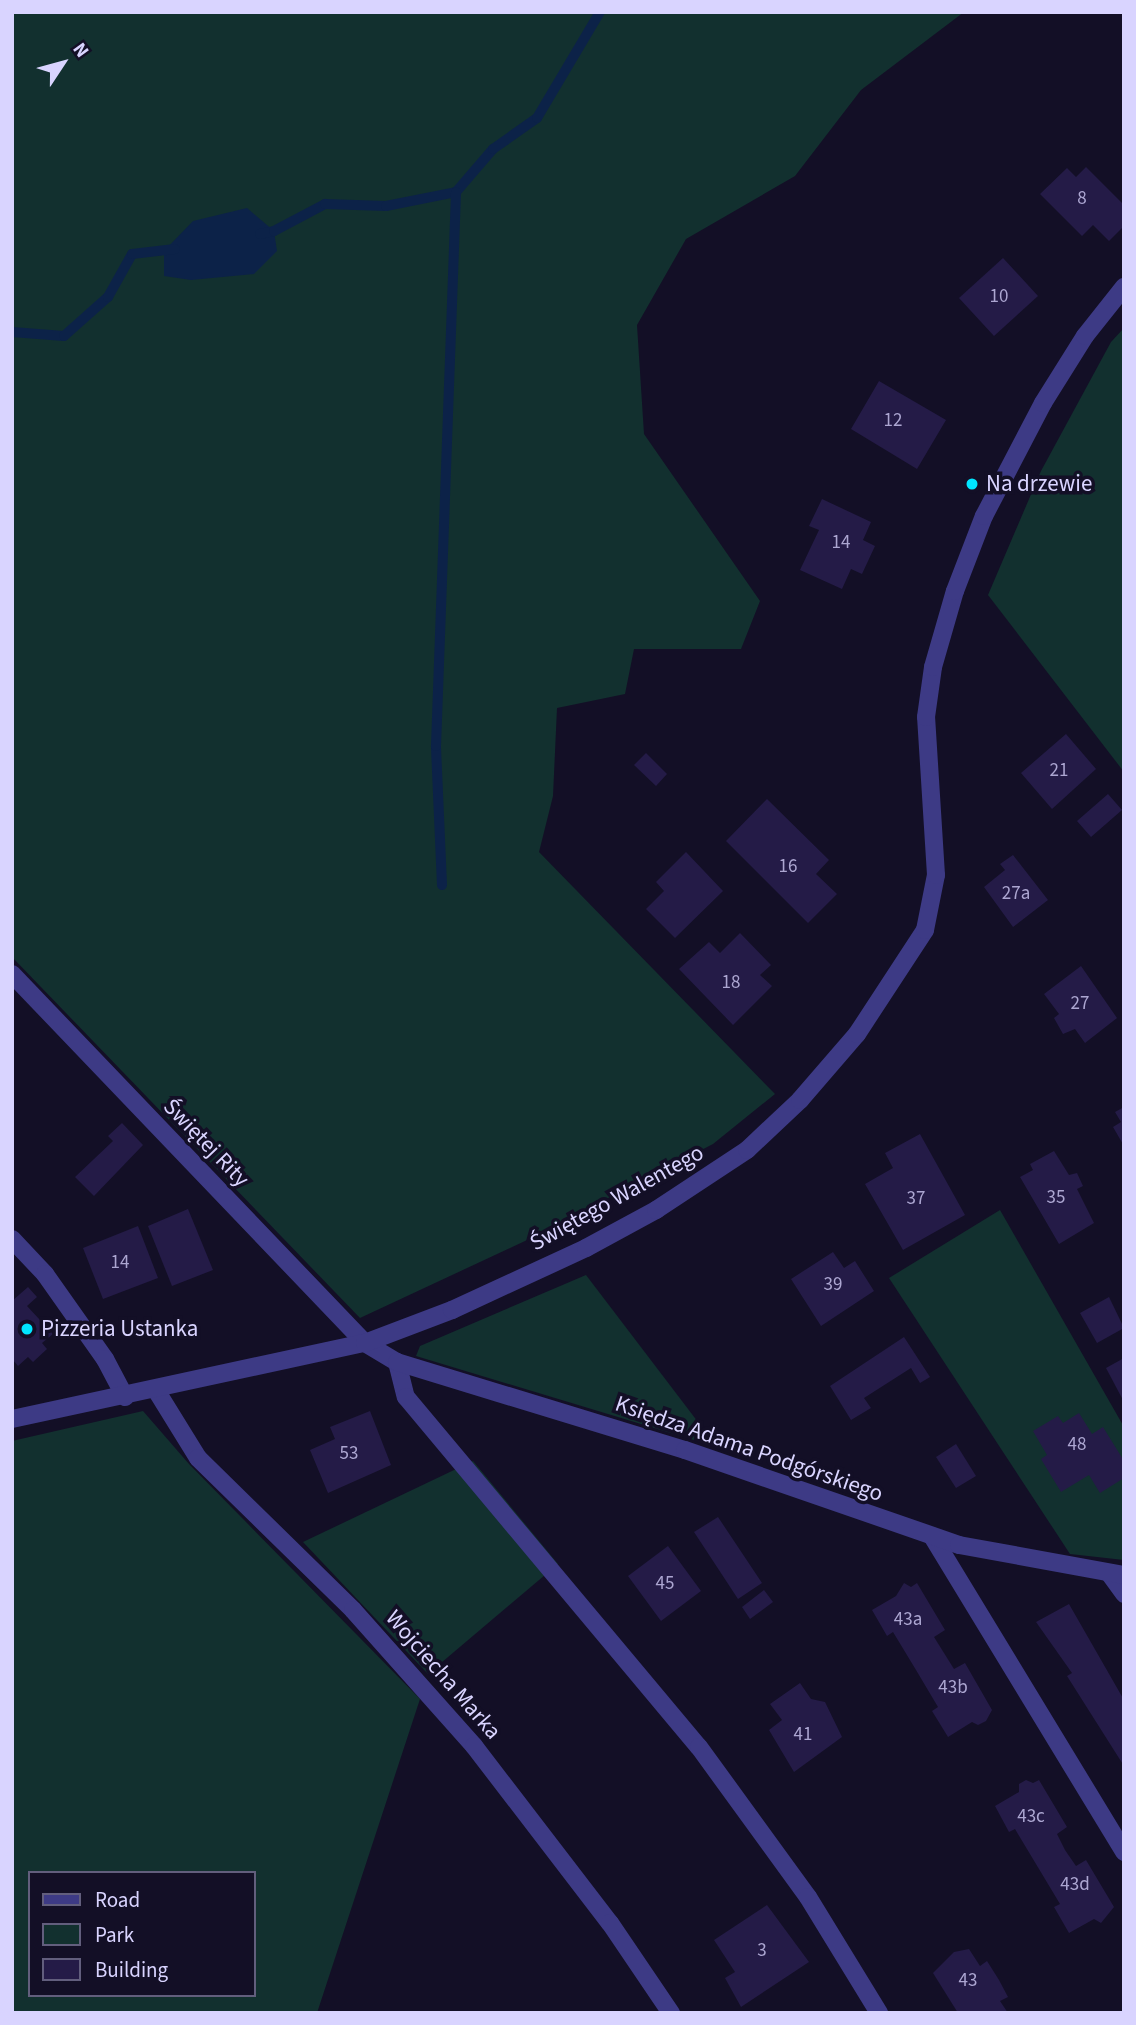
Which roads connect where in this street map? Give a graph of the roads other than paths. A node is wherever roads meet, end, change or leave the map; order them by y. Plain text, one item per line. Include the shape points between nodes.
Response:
1 (1124, 287) edge
2 (12, 974) edge
3 (12, 1239) edge
4 (365, 1343) junction
5 (397, 1362) junction
6 (156, 1390) junction
7 (125, 1397) junction
8 (12, 1419) edge
9 (932, 1536) junction
10 (1116, 1574) edge
11 (1124, 1594) edge
12 (1124, 1852) edge
13 (671, 2013) edge
14 (879, 2013) edge

1 - 4 street, Świętego Walentego via 1085,336 1043,403 984,516 956,591 933,667 926,717 936,875 925,930 858,1034 800,1100 717,1172 586,1248 453,1310
2 - 4 street, Świętej Rity
3 - 7 street via 45,1274 105,1359
4 - 5 street, Księdza Adama Podgórskiego
4 - 6 street, Świętego Walentego
5 - 9 street, Księdza Adama Podgórskiego via 685,1450
5 - 14 street via 405,1397 699,1746 808,1898
6 - 7 street, Świętego Walentego
6 - 13 street, Wojciecha Marka via 198,1458 354,1610 465,1736 610,1923
7 - 8 street, Świętego Walentego
9 - 10 street, Księdza Adama Podgórskiego via 1023,1559
9 - 12 street
10 - 11 street

